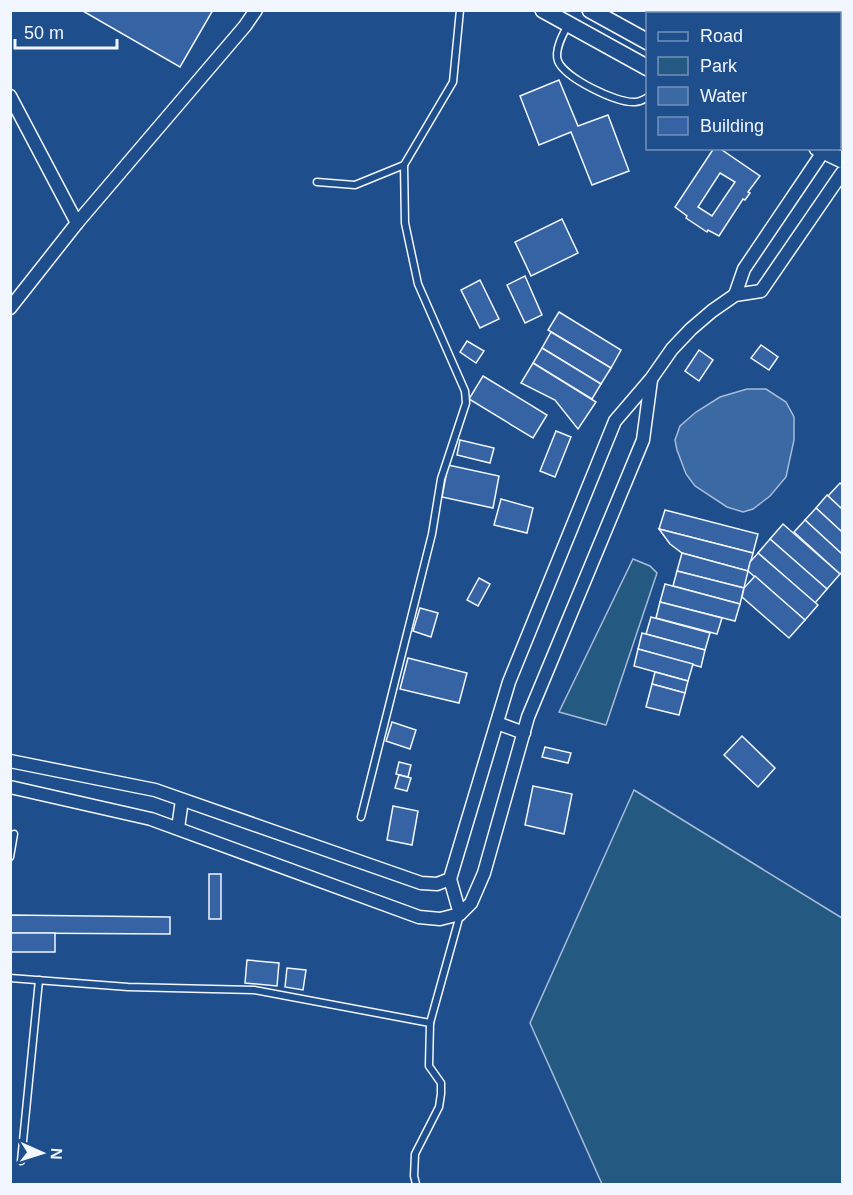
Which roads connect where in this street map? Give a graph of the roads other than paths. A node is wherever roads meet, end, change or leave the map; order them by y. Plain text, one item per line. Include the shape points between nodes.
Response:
1 (256, 10) edge
2 (460, 10) edge
3 (543, 10) edge
4 (590, 10) edge
5 (568, 25) junction
6 (646, 41) edge
7 (646, 67) edge
8 (10, 96) edge
9 (646, 99) edge
10 (820, 150) edge
11 (843, 160) edge
12 (404, 165) junction
13 (843, 173) edge
14 (317, 182) dead end
15 (77, 223) junction
16 (735, 295) junction
17 (10, 308) edge
18 (651, 379) junction
19 (497, 723) junction
20 (524, 733) junction
21 (10, 761) edge
22 (10, 787) edge
23 (182, 800) junction
24 (362, 817) dead end
25 (178, 828) junction
26 (14, 834) dead end
27 (10, 857) edge
28 (450, 879) junction
29 (460, 914) junction
30 (10, 978) edge
31 (39, 980) junction
32 (430, 1023) junction
33 (21, 1161) dead end
34 (416, 1185) edge

1 - 15 street
2 - 12 lane via 453,82
3 - 5 street
4 - 6 street
5 - 7 street
5 - 9 lane via 561,38 558,62 596,90 627,101
8 - 15 street
10 - 11 street
10 - 16 street via 744,269
12 - 14 lane via 355,185
12 - 24 lane via 405,223 418,284 465,391 466,403 441,479 432,534
13 - 16 street via 761,291
15 - 17 street
16 - 18 street via 691,329
18 - 19 street via 615,421 509,682
18 - 20 street via 643,440
19 - 20 street
19 - 28 street
20 - 29 street via 484,873 471,903
21 - 23 street via 155,790
22 - 25 street
23 - 25 street
23 - 28 street via 421,883 437,884
25 - 29 street via 419,916 440,919
26 - 27 lane
28 - 29 street
29 - 32 lane
30 - 31 lane
31 - 32 lane via 254,990
31 - 33 lane
32 - 34 lane via 429,1066 441,1083 441,1094 439,1107 416,1154

